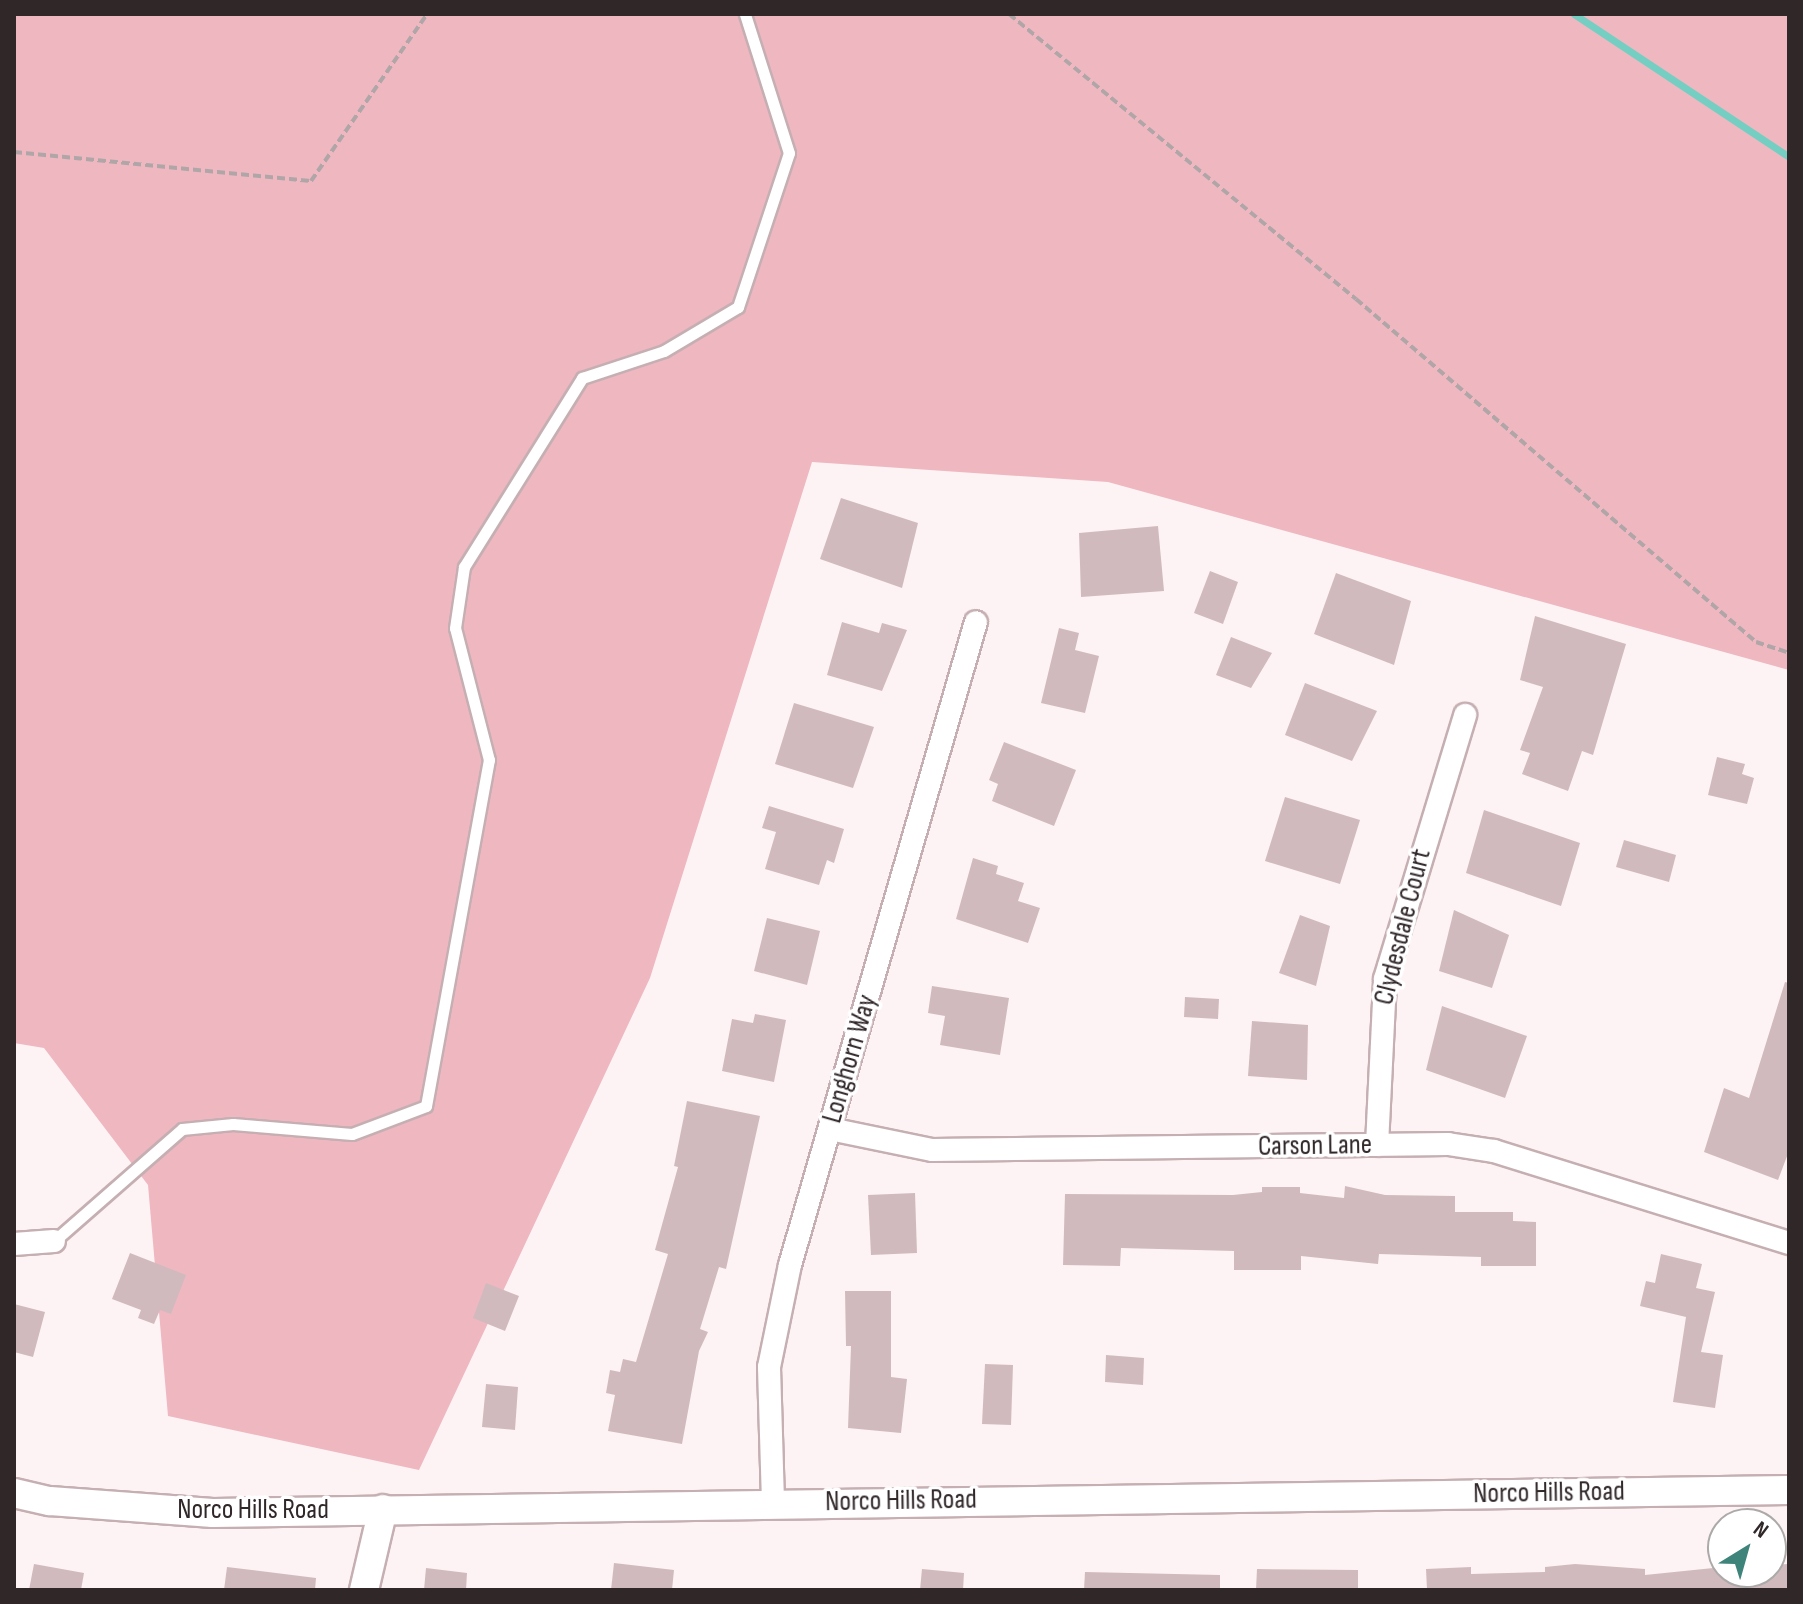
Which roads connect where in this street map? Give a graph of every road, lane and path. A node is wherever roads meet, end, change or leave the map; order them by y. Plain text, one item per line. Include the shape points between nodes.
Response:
1 (427, 14) edge
2 (745, 14) edge
3 (1009, 14) edge
4 (14, 152) edge
5 (976, 622) dead end
6 (1789, 653) edge
7 (1465, 715) dead end
8 (830, 1129) junction
9 (1377, 1145) junction
10 (54, 1241) joint
11 (1789, 1243) edge
12 (14, 1244) edge
13 (1789, 1490) edge
14 (14, 1493) edge
15 (773, 1502) junction
16 (383, 1509) junction
17 (364, 1590) edge

1 - 4 path via 311,181
2 - 10 lane via 789,153 738,307 664,351 582,378 464,567 455,628 489,760 426,1106 352,1134 233,1124 182,1129
3 - 6 path via 1356,299 1756,642
5 - 8 street, Longhorn Way
7 - 9 street, Clydesdale Court via 1385,979
8 - 9 street, Carson Lane via 932,1150
8 - 15 street, Longhorn Way via 790,1265 769,1367
9 - 11 street, Carson Lane via 1448,1144 1494,1151
10 - 12 street
13 - 15 street, Norco Hills Road
14 - 16 street, Norco Hills Road via 50,1501 213,1513
15 - 16 street, Norco Hills Road
16 - 17 street

